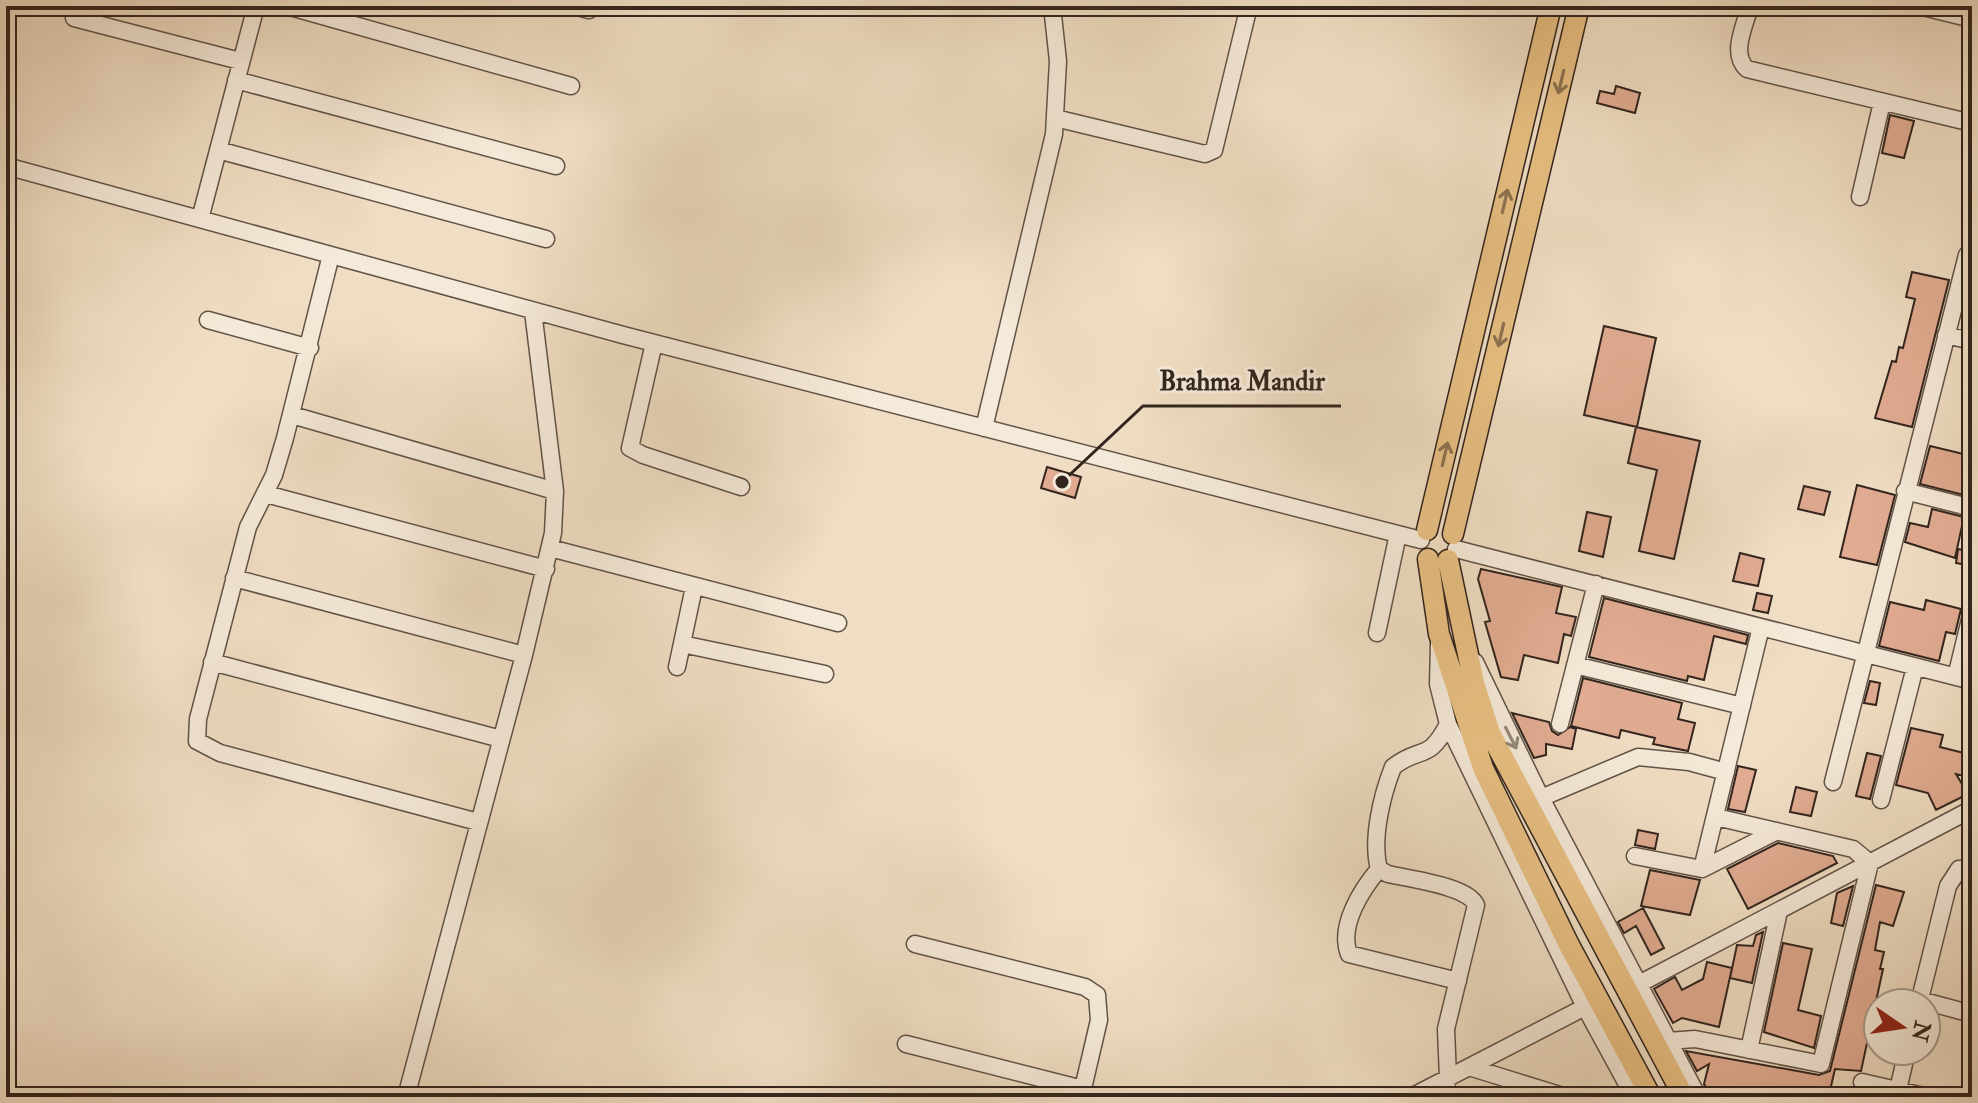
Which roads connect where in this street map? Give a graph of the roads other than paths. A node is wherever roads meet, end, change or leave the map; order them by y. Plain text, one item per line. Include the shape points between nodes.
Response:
1 (256, 6) edge
2 (287, 6) edge
3 (1052, 6) edge
4 (1249, 6) edge
5 (1551, 6) edge
6 (1579, 6) edge
7 (1750, 6) edge
8 (1919, 6) edge
9 (74, 18) dead end
10 (1972, 19) edge
11 (240, 61) junction
12 (236, 80) junction
13 (571, 86) dead end
14 (1882, 102) junction
15 (1055, 118) junction
16 (1972, 123) edge
17 (218, 150) junction
18 (6, 166) edge
19 (556, 166) dead end
20 (1860, 197) dead end
21 (200, 219) junction
22 (546, 239) dead end
23 (1972, 250) edge
24 (331, 255) junction
25 (533, 311) junction
26 (208, 320) dead end
27 (1946, 335) junction
28 (1972, 341) edge
29 (654, 343) junction
30 (310, 348) junction
31 (292, 415) junction
32 (984, 428) junction
33 (741, 487) dead end
34 (555, 491) junction
35 (1905, 491) junction
36 (266, 494) junction
37 (1972, 508) edge
38 (1398, 534) junction
39 (1439, 545) junction
40 (550, 548) junction
41 (546, 569) junction
42 (234, 578) junction
43 (1596, 584) junction
44 (694, 587) junction
45 (1972, 611) edge
46 (838, 623) dead end
47 (1761, 627) junction
48 (1377, 633) dead end
49 (1439, 634) junction
50 (1466, 642) junction
51 (682, 644) junction
52 (1864, 652) junction
53 (524, 655) junction
54 (212, 662) junction
55 (1575, 665) junction
56 (677, 667) dead end
57 (1915, 667) junction
58 (825, 674) dead end
59 (1964, 679) edge
60 (1742, 706) junction
61 (1448, 724) junction
62 (1560, 724) dead end
63 (501, 739) junction
64 (1726, 772) junction
65 (1833, 782) dead end
66 (1541, 798) junction
67 (1881, 800) dead end
68 (1972, 809) edge
69 (1716, 817) junction
70 (478, 822) junction
71 (1777, 831) junction
72 (1635, 856) dead end
73 (1870, 863) junction
74 (1379, 869) junction
75 (1702, 869) junction
76 (1972, 869) edge
77 (1779, 911) junction
78 (915, 944) dead end
79 (1458, 981) junction
80 (1637, 985) junction
81 (1923, 987) edge
82 (1585, 1007) junction
83 (1942, 1007) edge
84 (1972, 1014) edge
85 (1668, 1041) junction
86 (906, 1044) dead end
87 (1749, 1050) junction
88 (1469, 1067) junction
89 (1903, 1067) edge
90 (1448, 1078) junction
91 (1862, 1082) dead end
92 (1898, 1090) junction
93 (1082, 1093) edge
94 (406, 1097) edge
95 (1411, 1097) edge
96 (1444, 1097) edge
97 (1566, 1097) edge
98 (1634, 1097) edge
99 (1651, 1097) edge
100 (1684, 1097) edge
101 (1698, 1097) edge
102 (1928, 1097) edge

1 - 11 street
2 - 13 street
3 - 15 street via 1058,61
4 - 15 street via 1214,150 1205,154
39 -> 5 main road
6 -> 39 main road
7 - 14 street via 1738,53 1747,69
8 - 10 street
9 - 11 street
11 - 12 street
12 - 17 street
12 - 19 street
14 - 16 street
14 - 20 street
15 - 32 street
17 - 21 street
17 - 22 street
18 - 21 street
21 - 24 street
23 - 27 street
24 - 25 street
24 - 30 street
25 - 29 street
25 - 34 street
26 - 30 street
27 - 28 street
27 - 35 street
29 - 32 street
29 - 33 street via 630,448
30 - 31 street
31 - 34 street
31 - 36 street
32 - 38 street
34 - 40 street
35 - 37 street
35 - 52 street
36 - 41 street
36 - 42 street via 248,527
38 - 39 street
38 - 48 street
39 - 43 street
39 - 49 main road
39 - 50 main road
40 - 41 street
40 - 44 street
41 - 53 street
42 - 53 street
42 - 54 street
43 - 47 street
43 - 55 street
44 - 46 street
44 - 51 street
45 - 59 street
47 - 52 street
47 - 60 street
49 - 61 street via 1438,684
49 - 99 main road via 1483,768
50 -> 66 street
50 - 100 main road via 1490,733
51 - 56 street
51 - 58 street
52 - 57 street
52 - 65 street
53 - 63 street
54 - 63 street
54 - 70 street via 196,730 204,747
55 - 60 street
55 - 62 street
57 - 59 street
57 - 67 street
60 - 64 street
61 - 74 street via 1429,752 1393,767 1377,834
61 - 82 street
63 - 70 street
64 - 66 street via 1638,757
64 - 69 street
66 - 80 street
68 - 73 street
69 - 71 street
69 - 75 street
70 - 94 street
71 - 73 street via 1853,849
71 - 75 street
72 - 75 street
73 - 77 street
73 - 87 street via 1823,1061 1811,1065
74 - 79 street via 1473,898 1476,913
74 - 79 street via 1357,902 1346,939 1349,954
76 - 81 street via 1959,869 1948,886
77 - 80 street
77 - 87 street
78 - 93 street via 1085,987 1097,995 1099,1020
79 - 90 street via 1446,1029
80 - 85 street
82 - 88 street
82 - 98 street
83 - 84 street
85 - 87 street via 1695,1039
85 - 101 street
86 - 93 street
88 - 90 street
88 - 97 street
89 - 92 street
90 - 95 street
90 - 96 street
91 - 92 street
92 - 102 street

